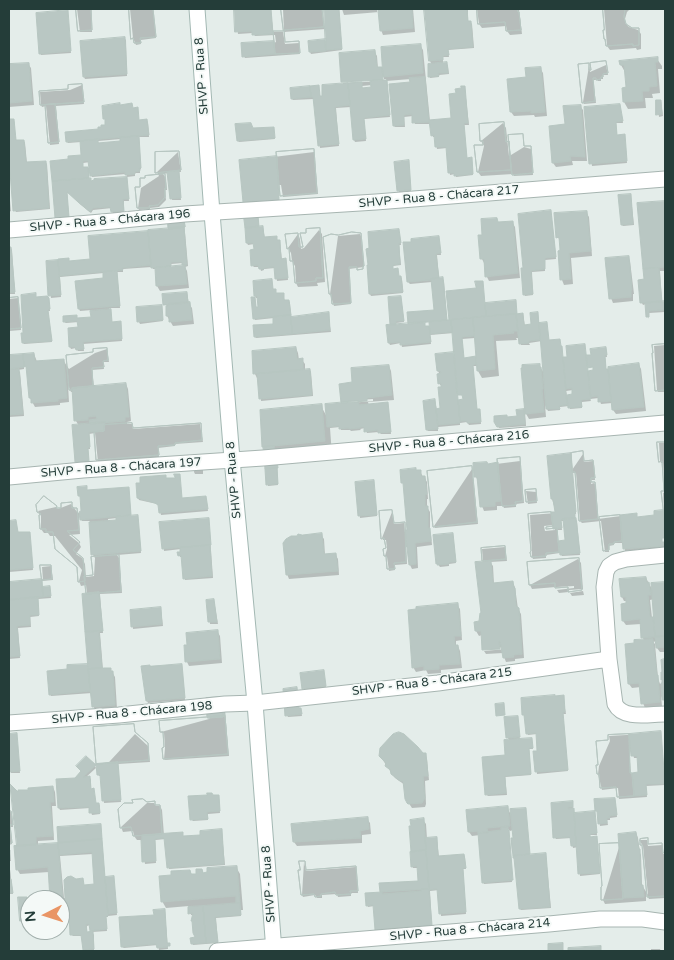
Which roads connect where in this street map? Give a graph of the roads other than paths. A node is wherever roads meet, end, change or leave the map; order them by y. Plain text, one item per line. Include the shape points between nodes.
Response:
1 (197, 9) edge
2 (665, 179) edge
3 (212, 213) junction
4 (9, 230) edge
5 (665, 423) edge
6 (232, 459) junction
7 (9, 477) edge
8 (665, 555) edge
9 (609, 659) junction
10 (255, 703) junction
11 (665, 714) edge
12 (9, 723) edge
13 (665, 922) edge
14 (274, 949) edge
15 (216, 951) edge

1 - 3 street, SHVP - Rua 8
2 - 3 street, SHVP - Rua 8 - Chácara 217
3 - 4 street, SHVP - Rua 8 - Chácara 196
3 - 6 street, SHVP - Rua 8
5 - 6 street, SHVP - Rua 8 - Chácara 216
6 - 7 street, SHVP - Rua 8 - Chácara 197
6 - 10 street, SHVP - Rua 8
8 - 9 street via 620,560 609,566 604,587
9 - 10 street, SHVP - Rua 8 - Chácara 215 via 438,683
9 - 11 street via 618,709 629,715
10 - 12 street, SHVP - Rua 8 - Chácara 198
10 - 14 street, SHVP - Rua 8
13 - 14 street, SHVP - Rua 8 - Chácara 214 via 600,919
14 - 15 street, SHVP - Rua 8 - Chácara 214

